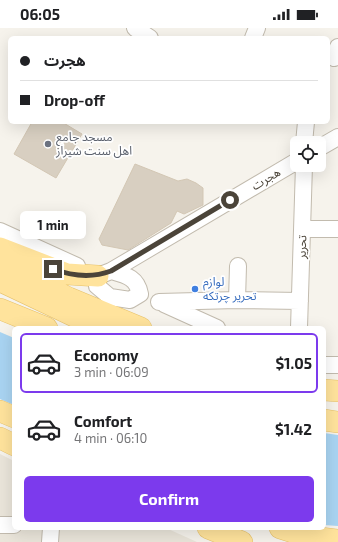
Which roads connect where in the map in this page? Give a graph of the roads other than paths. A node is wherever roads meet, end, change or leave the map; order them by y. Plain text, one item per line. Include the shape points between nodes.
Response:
1 (306, 124) edge
2 (305, 136) edge
3 (338, 137) edge
4 (326, 144) edge
5 (290, 165) edge
6 (304, 172) edge
7 (303, 229) junction
8 (338, 229) edge
9 (0, 231) edge
10 (0, 248) edge
11 (0, 264) edge
12 (77, 266) dead end
13 (238, 266) dead end
14 (104, 273) junction
15 (0, 281) edge
16 (140, 294) junction
17 (237, 300) junction
18 (300, 301) junction
19 (159, 302) junction
20 (0, 309) edge
21 (42, 326) edge
22 (95, 326) edge
23 (135, 326) edge
24 (213, 326) edge
25 (299, 326) edge
26 (326, 364) edge
27 (338, 365) edge
28 (326, 390) edge
29 (338, 391) edge
30 (326, 403) edge
31 (338, 404) edge
32 (0, 411) edge
33 (12, 416) edge
34 (326, 420) edge
35 (338, 422) edge
36 (0, 438) edge
37 (12, 444) edge
38 (0, 525) edge
39 (12, 525) edge
40 (51, 530) edge
41 (213, 530) edge
42 (286, 530) edge
43 (338, 540) edge
44 (50, 542) edge
45 (242, 542) edge

1 - 2 street
3 - 4 street
5 - 14 street, هجرت
6 - 7 street, تحریر
7 - 8 street
7 - 18 street, تحریر
9 - 12 street
10 - 14 main road via 67,274
11 - 23 main road via 69,298
13 - 17 street
14 - 16 street via 131,276 139,286
14 - 16 street via 97,286 110,297 130,300
15 - 22 main road
16 - 19 street
17 - 18 street
17 - 19 street
18 - 25 street, تحریر
19 - 24 street
20 - 21 main road
26 - 27 street
28 - 29 main road
30 - 31 main road
32 - 33 main road
34 - 35 main road
36 - 37 main road
38 - 39 street
40 - 44 street
41 - 45 main road
42 - 43 main road via 304,536

